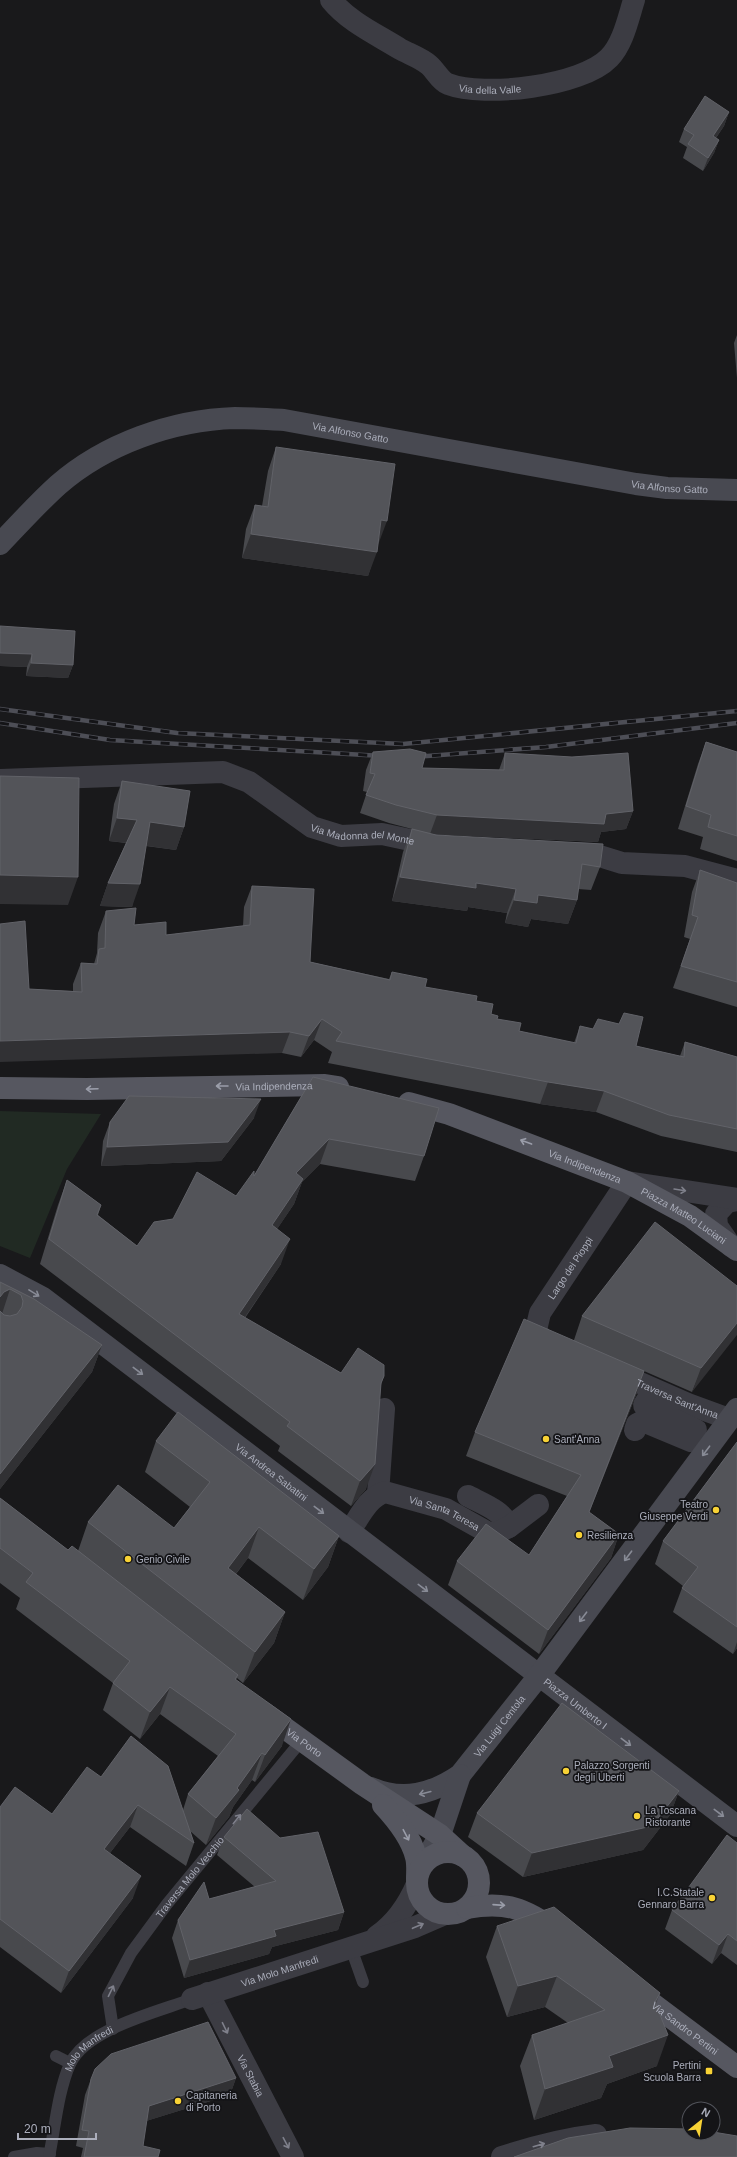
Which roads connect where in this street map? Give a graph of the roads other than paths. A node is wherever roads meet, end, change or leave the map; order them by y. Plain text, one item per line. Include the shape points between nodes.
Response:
1 (331, 0) edge
2 (634, 0) edge
3 (737, 490) edge
4 (0, 544) edge
5 (0, 780) edge
6 (459, 847) edge
7 (553, 852) edge
8 (737, 880) edge
9 (0, 1088) edge
10 (360, 1091) edge
11 (388, 1098) edge
12 (627, 1182) junction
13 (737, 1199) edge
14 (734, 1248) edge
15 (0, 1275) edge
16 (568, 1351) edge
17 (596, 1363) edge
18 (384, 1409) dead end
19 (730, 1418) edge
20 (635, 1430) dead end
21 (378, 1494) junction
22 (468, 1496) dead end
23 (538, 1505) dead end
24 (509, 1527) junction
25 (349, 1532) junction
26 (538, 1677) junction
27 (250, 1703) edge
28 (302, 1740) junction
29 (460, 1775) junction
30 (362, 1784) junction
31 (737, 1826) edge
32 (440, 1835) junction
33 (463, 1856) junction
34 (419, 1875) junction
35 (467, 1908) junction
36 (445, 1914) junction
37 (572, 1943) edge
38 (359, 1946) junction
39 (616, 1976) edge
40 (363, 1982) dead end
41 (200, 1996) junction
42 (113, 2029) junction
43 (56, 2056) dead end
44 (70, 2063) junction
45 (737, 2067) edge
46 (616, 2134) edge
47 (50, 2156) edge
48 (14, 2157) edge
49 (293, 2157) edge
50 (502, 2157) edge

1 - 2 street, Via della Valle via 348,17 424,61 442,81 476,90 558,82 601,65 613,53 620,40
3 - 4 main road, Via Alfonso Gatto via 666,488 636,484 284,420 234,418 196,422 148,434 101,455 59,485
5 - 6 street, Via Madonna del Monte via 223,772 249,782 312,827 341,836 382,834 428,846
7 - 8 street via 593,854 622,863 685,866
10 -> 9 main road, Via Indipendenza via 325,1085
12 -> 11 main road, Via Indipendenza via 449,1114
12 -> 13 street, Piazza Matteo Luciani
12 - 14 main road, Piazza Matteo Luciani via 690,1216
12 - 16 street, Largo dei Pioppi via 540,1313 536,1330 544,1342
13 - 14 street, Piazza Matteo Luciani via 724,1204 716,1214 721,1232
15 -> 25 main road, Via Andrea Sabatini via 48,1302
17 - 19 street, Traversa Sant'Anna via 688,1404
18 - 21 street
19 - 20 street via 651,1394 644,1405 696,1430 690,1441 643,1421 637,1424
19 -> 26 main road, Piazza Umberto I
21 - 24 street, Via Santa Teresa via 389,1492 446,1509 491,1533 495,1534
21 - 25 street via 370,1501
22 - 24 street via 491,1508
23 - 24 street, Via Santa Teresa
25 -> 26 main road, Via Andrea Sabatini
26 - 29 main road, Via Luigi Centola
26 -> 31 main road, Piazza Umberto I
27 - 28 main road, Via Porto
28 - 30 main road, Via Porto
42 -> 28 lane, Traversa Molo Vecchio via 108,1996 131,1953 167,1904
29 -> 30 main road, Via Luigi Centola via 444,1786 411,1796 381,1792
29 - 32 main road, Via Luigi Centola
30 - 32 main road, Via Porto
30 -> 34 main road, Via Porto via 402,1828 417,1858
32 - 33 main road, Via Porto
32 - 34 main road, Via Luigi Centola
33 - 34 main road via 449,1852 435,1854
33 - 35 main road via 470,1861 479,1876 477,1894
34 - 36 main road via 423,1901 429,1907
34 - 38 street, Via Molo Manfredi via 409,1903 400,1915 388,1929
35 - 36 main road
35 -> 37 main road via 486,1904 518,1908 547,1924
38 -> 36 street, Via Molo Manfredi
38 - 40 lane
38 - 41 street, Via Molo Manfredi
39 - 45 main road, Via Sandro Pertini
41 - 42 lane, Molo Manfredi
41 -> 49 street, Via Stabia
42 - 44 lane, Molo Manfredi via 95,2038
43 - 44 lane
44 - 47 lane, Molo Manfredi via 64,2081
50 -> 46 street via 570,2138
47 - 48 lane, Molo Manfredi via 36,2153

